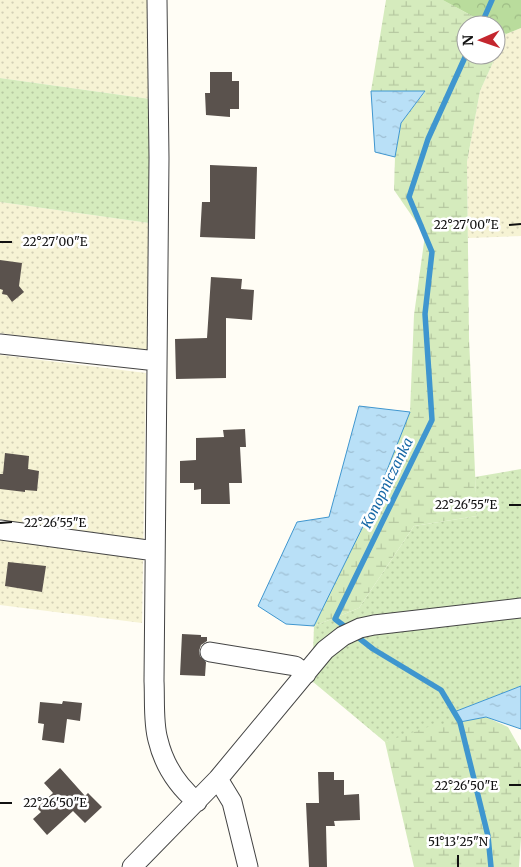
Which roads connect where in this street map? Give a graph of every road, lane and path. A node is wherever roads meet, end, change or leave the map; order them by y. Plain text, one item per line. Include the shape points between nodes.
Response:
1 (157, 0) edge
2 (0, 344) edge
3 (157, 361) junction
4 (0, 530) edge
5 (155, 551) junction
6 (521, 608) edge
7 (210, 652) dead end
8 (306, 674) junction
9 (218, 779) junction
10 (197, 802) junction
11 (132, 867) edge
12 (248, 867) edge

1 - 3 street
2 - 3 street
3 - 5 street
4 - 5 street
5 - 10 street via 157,739 172,774
6 - 8 street via 360,628 324,650
7 - 8 street via 294,666
8 - 9 street
9 - 10 street
9 - 12 street via 232,802
10 - 11 street

